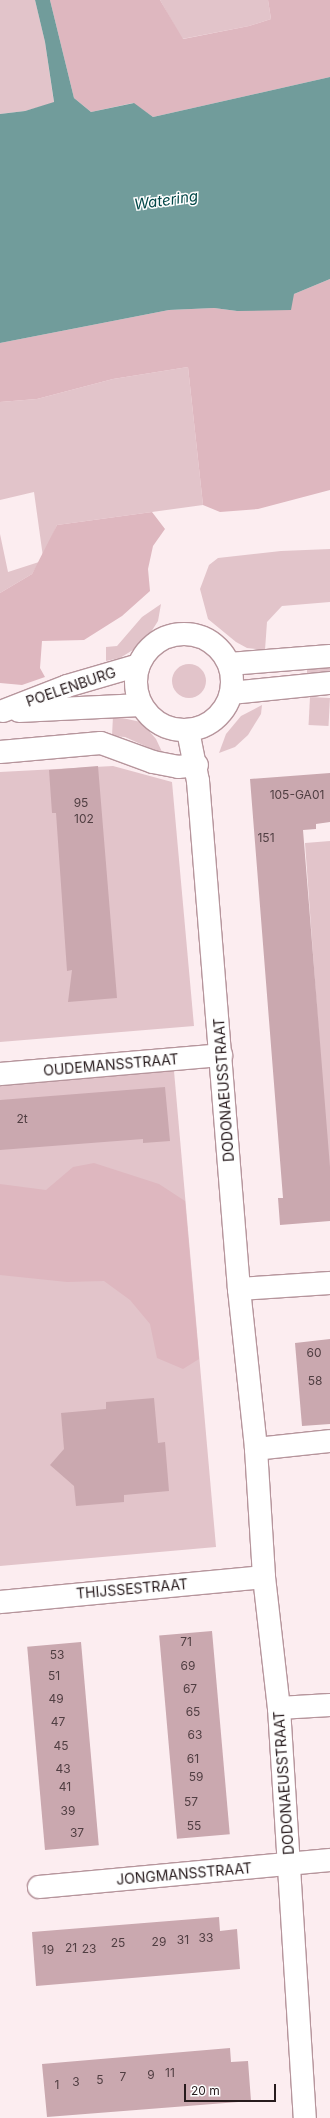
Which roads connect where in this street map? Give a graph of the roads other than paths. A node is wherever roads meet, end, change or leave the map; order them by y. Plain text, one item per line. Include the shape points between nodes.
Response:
1 (330, 656) edge
2 (229, 664) junction
3 (139, 666) junction
4 (330, 684) edge
5 (231, 693) junction
6 (141, 705) junction
7 (2, 711) edge
8 (188, 731) junction
9 (0, 752) edge
10 (196, 766) junction
11 (221, 1055) junction
12 (0, 1074) edge
13 (330, 1283) edge
14 (239, 1289) junction
15 (330, 1441) edge
16 (256, 1449) junction
17 (264, 1577) junction
18 (0, 1602) edge
19 (330, 1705) edge
20 (279, 1708) junction
21 (330, 1860) edge
22 (290, 1864) junction
23 (39, 1887) dead end
24 (305, 2118) edge

1 - 2 street
2 - 3 street via 212,643 200,636 187,634 172,635 158,642 146,652
2 - 5 street via 232,678
3 - 6 street via 136,681
3 - 7 street, POELENBURG via 67,686
4 - 5 street
5 - 8 street via 220,715 200,728
6 - 7 street, POELENBURG
6 - 8 street via 151,718 162,725
8 - 10 street, DODONAEUSSTRAAT
9 - 10 street via 101,743 153,762 178,767
10 - 11 street, DODONAEUSSTRAAT
11 - 12 street, OUDEMANSSTRAAT
11 - 14 street, DODONAEUSSTRAAT
13 - 14 street
14 - 16 street, DODONAEUSSTRAAT
15 - 16 street
16 - 17 street, DODONAEUSSTRAAT
17 - 18 street, THIJSSESTRAAT
17 - 20 street, DODONAEUSSTRAAT
19 - 20 street
20 - 22 street, DODONAEUSSTRAAT
21 - 22 street, JONGMANSSTRAAT
22 - 23 street, JONGMANSSTRAAT
22 - 24 street, DODONAEUSSTRAAT

